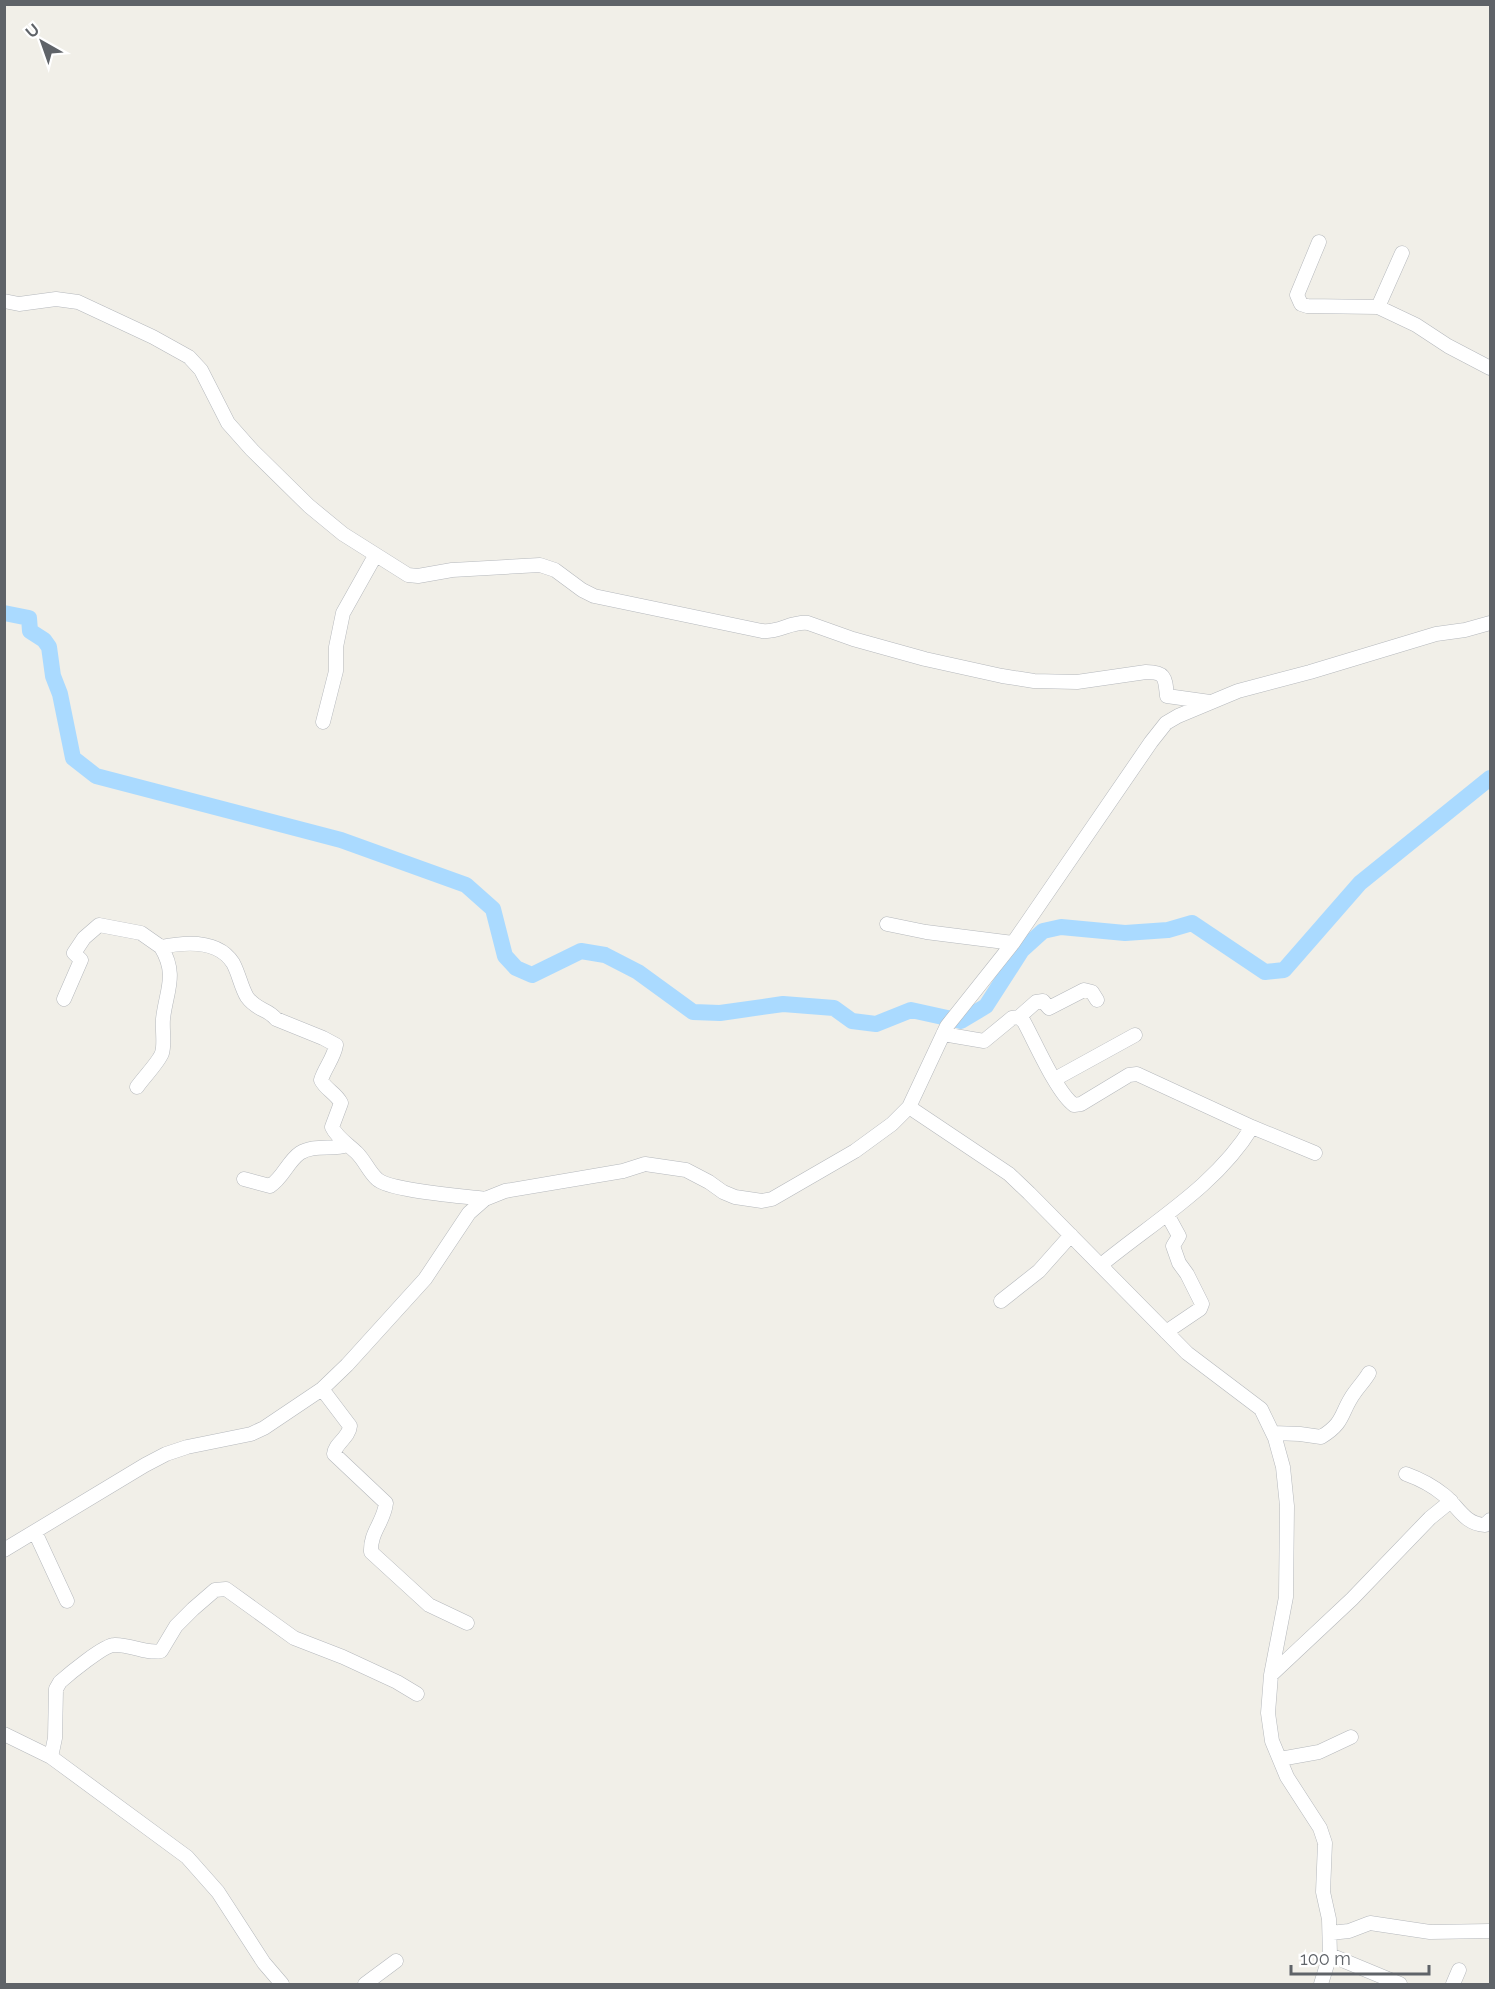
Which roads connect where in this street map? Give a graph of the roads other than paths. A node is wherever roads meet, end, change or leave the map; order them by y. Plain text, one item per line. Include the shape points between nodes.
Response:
1 (1319, 243) dead end
2 (1402, 253) dead end
3 (4, 301) edge
4 (1378, 307) junction
5 (1491, 368) edge
6 (375, 556) junction
7 (1491, 623) edge
8 (1211, 702) junction
9 (323, 722) dead end
10 (887, 924) dead end
11 (1013, 943) junction
12 (161, 946) junction
13 (64, 999) dead end
14 (1097, 1000) dead end
15 (1019, 1017) junction
16 (945, 1030) junction
17 (1135, 1035) dead end
18 (1055, 1079) junction
19 (137, 1087) dead end
20 (909, 1107) junction
21 (1252, 1127) junction
22 (348, 1145) junction
23 (1315, 1153) dead end
24 (244, 1179) dead end
25 (485, 1199) junction
26 (1167, 1214) junction
27 (1071, 1235) junction
28 (1101, 1265) junction
29 (1001, 1301) dead end
30 (1166, 1332) junction
31 (1369, 1373) dead end
32 (322, 1389) junction
33 (1274, 1433) junction
34 (1406, 1474) dead end
35 (1451, 1501) junction
36 (1491, 1520) edge
37 (35, 1532) junction
38 (4, 1550) edge
39 (67, 1601) dead end
40 (467, 1623) dead end
41 (1271, 1675) junction
42 (417, 1694) dead end
43 (4, 1734) edge
44 (1351, 1737) dead end
45 (51, 1757) junction
46 (1280, 1758) junction
47 (1491, 1932) edge
48 (1330, 1933) junction
49 (1330, 1955) junction
50 (396, 1961) dead end
51 (1459, 1970) dead end
52 (282, 1984) edge
53 (365, 1984) edge
54 (1322, 1984) edge
55 (1400, 1984) edge
56 (1453, 1984) edge

1 - 4 street via 1298,291 1298,301 1307,306
2 - 4 street
3 - 6 street via 78,302 189,357 201,370 237,435 309,506
4 - 5 street
6 - 8 street via 401,572 418,576 540,565 555,570 594,596 768,632 808,623 926,659 1034,681 1077,682 1156,672 1165,679 1167,696
6 - 9 street via 343,613 336,671
7 - 8 street via 1436,634
8 - 11 street via 1178,716 1158,732
10 - 11 street
11 - 16 street
12 - 13 street via 141,933 99,925 74,953 81,960
12 - 19 street via 170,973 162,1052
12 - 22 street via 195,943 225,952 247,997 258,1010 336,1046 321,1080 341,1103 332,1127
14 - 15 street via 1092,992 1084,990 1049,1008 1043,1001 1036,1002
15 - 16 street via 1012,1018 984,1041
15 - 18 street
16 - 20 street
17 - 18 street
18 - 21 street via 1067,1099 1076,1105 1137,1074
20 - 25 street via 855,1151 772,1199 741,1199 686,1170 645,1164 505,1191
20 - 27 street via 1008,1174
21 - 23 street
21 - 26 street via 1220,1169
22 - 24 street via 303,1151 270,1186
22 - 25 street via 381,1182
25 - 32 street via 469,1213 424,1279
26 - 28 street
26 - 30 street via 1180,1237 1173,1247 1177,1258 1202,1305
27 - 28 street
27 - 29 street via 1039,1271
28 - 30 street
30 - 33 street via 1187,1353 1261,1409
31 - 33 street via 1344,1415 1321,1437
32 - 37 street via 251,1434 188,1447 145,1465
32 - 40 street via 350,1429 334,1454 386,1503 385,1515 370,1540 371,1552 429,1605
33 - 41 street via 1283,1467 1287,1543 1285,1604
34 - 35 street
35 - 36 street via 1468,1520 1485,1525
35 - 41 street
37 - 38 street
37 - 39 street
41 - 46 street via 1269,1728
42 - 45 street via 344,1657 294,1638 226,1589 217,1589 176,1626 161,1651 115,1644 105,1647 58,1683
43 - 45 street
44 - 46 street via 1319,1752
45 - 52 street via 199,1870
46 - 48 street via 1324,1837 1323,1892
47 - 48 street via 1430,1932 1370,1923
48 - 49 street
49 - 54 street
49 - 55 street
50 - 53 street
51 - 56 street

